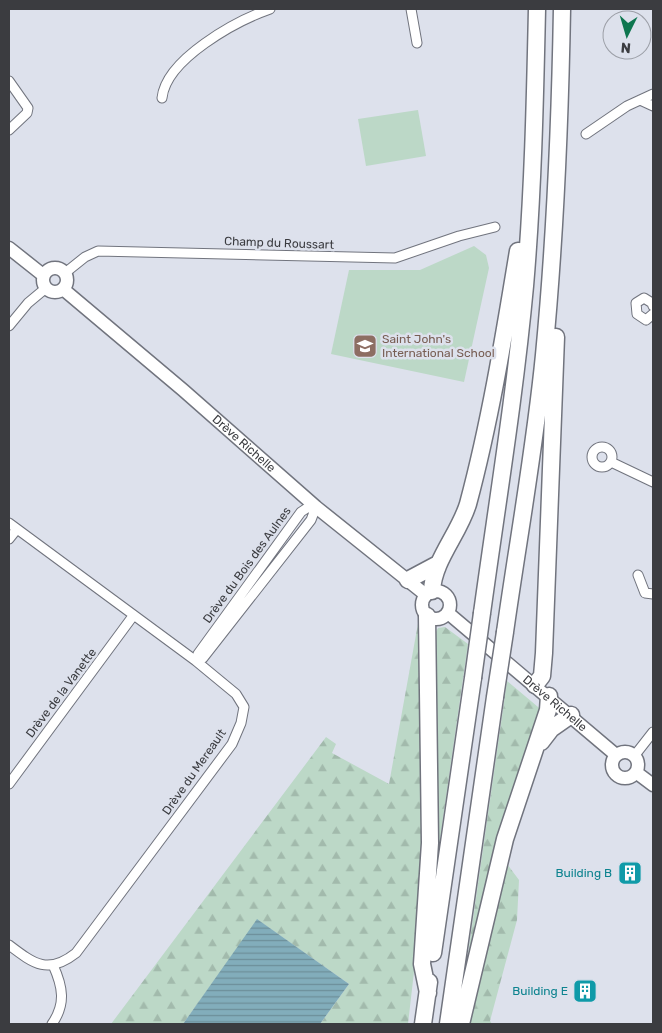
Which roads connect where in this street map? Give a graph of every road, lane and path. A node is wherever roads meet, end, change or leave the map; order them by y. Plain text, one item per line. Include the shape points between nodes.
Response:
1 (270, 9) edge
2 (411, 9) edge
3 (537, 9) edge
4 (562, 9) edge
5 (417, 43) dead end
6 (9, 81) edge
7 (653, 94) edge
8 (162, 98) dead end
9 (640, 100) junction
10 (653, 106) edge
11 (9, 130) edge
12 (586, 134) dead end
13 (530, 216) junction
14 (495, 227) dead end
15 (9, 248) edge
16 (66, 273) junction
17 (551, 277) junction
18 (44, 281) junction
19 (63, 290) junction
20 (653, 306) edge
21 (653, 314) edge
22 (9, 326) edge
23 (611, 462) dead end
24 (653, 482) edge
25 (316, 507) junction
26 (9, 523) edge
27 (17, 529) junction
28 (9, 539) edge
29 (438, 564) junction
30 (638, 575) dead end
31 (408, 580) junction
32 (429, 593) junction
33 (653, 594) edge
34 (448, 613) junction
35 (133, 616) junction
36 (427, 616) junction
37 (196, 661) junction
38 (535, 685) junction
39 (549, 696) junction
40 (571, 714) junction
41 (653, 732) edge
42 (535, 750) junction
43 (616, 755) junction
44 (635, 755) junction
45 (637, 773) junction
46 (9, 784) edge
47 (653, 785) edge
48 (9, 944) edge
49 (53, 965) junction
50 (428, 993) junction
51 (52, 1024) edge
52 (423, 1024) edge
53 (448, 1024) edge
54 (461, 1024) edge

1 - 8 street via 218,32 194,52 163,86
2 - 5 street
3 - 13 highway
4 - 17 highway
6 - 11 street via 28,108 27,113
7 - 9 street
9 - 10 street
9 - 12 street
13 - 29 highway via 519,245 468,504 456,534
13 - 50 highway, bridge via 518,356
14 - 16 street, Champ du Roussart via 395,258 105,251 92,253
15 - 18 street
16 - 18 street via 55,269
16 - 19 street
17 - 38 highway via 558,289 544,653 542,676
17 - 53 highway, bridge via 544,358
18 - 19 street via 54,291
18 - 22 street
19 - 25 street, Drève Richelle
20 - 21 street via 644,298 636,303 637,314 646,320
23 - 24 street
25 - 31 street, Drève Richelle
25 - 37 street, Drève du Bois des Aulnes via 310,520 203,658
26 - 27 street, Drève du Mereault
27 - 28 street
27 - 35 street, Drève du Mereault
29 - 31 highway
29 - 32 highway
30 - 33 street via 644,593
31 - 32 street, Drève Richelle
32 - 34 street via 445,594 449,600
32 - 36 street via 422,606
34 - 36 street via 438,619
34 - 38 street, Drève Richelle
35 - 37 street, Drève du Mereault
35 - 46 street, Drève de la Vanette
36 - 50 highway via 430,842 422,964
37 - 49 street, Drève du Mereault via 236,694 244,707 232,744 84,945 69,958
38 - 39 street, Drève Richelle
39 - 40 street, Drève Richelle
39 - 42 highway via 548,710
40 - 42 highway via 551,729
40 - 43 street, Drève Richelle
41 - 44 street
42 - 54 highway via 505,839
43 - 44 street via 622,752
43 - 45 street via 612,763 618,776 628,778
44 - 45 street via 639,766
45 - 47 street
48 - 49 street via 32,962
49 - 51 street via 61,983 62,998 60,1012
50 - 52 highway

